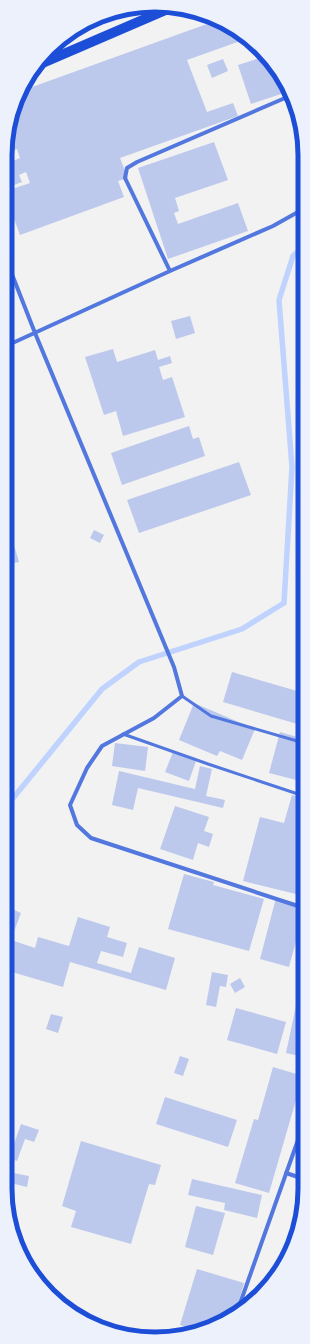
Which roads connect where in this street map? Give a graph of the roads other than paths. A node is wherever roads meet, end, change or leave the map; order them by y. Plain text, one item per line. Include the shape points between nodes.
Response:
1 (161, 12) edge
2 (47, 61) edge
3 (286, 98) edge
4 (298, 212) edge
5 (170, 271) junction
6 (12, 275) edge
7 (35, 334) junction
8 (12, 344) edge
9 (182, 696) junction
10 (123, 734) junction
11 (298, 742) edge
12 (298, 794) edge
13 (298, 906) edge
14 (298, 1140) edge
15 (286, 1173) junction
16 (298, 1177) edge
17 (240, 1304) edge

1 - 2 main road
3 - 5 street via 127,168 125,178
4 - 5 street via 273,226
5 - 7 street
6 - 7 street
7 - 8 street
7 - 9 street via 174,667
9 - 10 street via 154,718
9 - 11 lane via 211,716
10 - 12 lane
10 - 13 street via 102,746 87,768 70,805 77,825 91,838
14 - 15 street
15 - 16 street
15 - 17 street

